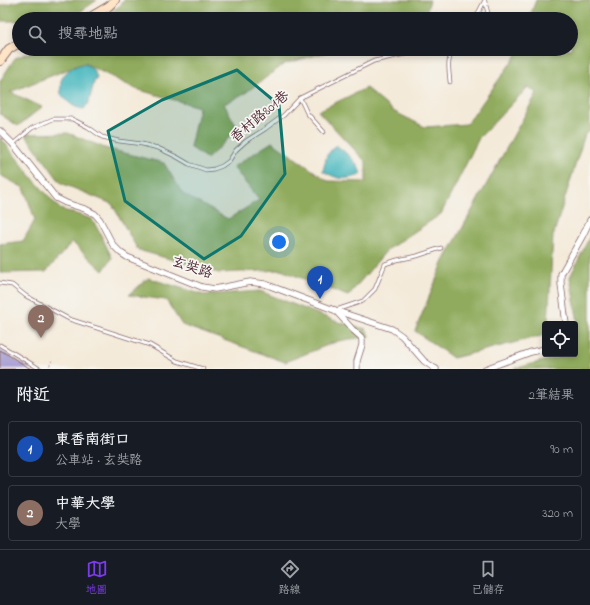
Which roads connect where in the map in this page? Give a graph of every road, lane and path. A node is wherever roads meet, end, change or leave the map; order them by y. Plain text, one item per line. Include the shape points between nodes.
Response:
1 (115, 0) edge
2 (485, 1) edge
3 (99, 12) edge
4 (479, 12) edge
5 (488, 12) edge
6 (12, 47) edge
7 (396, 56) edge
8 (451, 56) edge
9 (0, 61) edge
10 (450, 82) dead end
11 (300, 98) junction
12 (0, 131) edge
13 (324, 132) dead end
14 (13, 144) junction
15 (590, 220) edge
16 (441, 248) dead end
17 (0, 283) edge
18 (334, 310) junction
19 (566, 321) edge
20 (0, 345) edge
21 (542, 350) edge
22 (52, 360) dead end
23 (40, 369) edge
24 (48, 369) edge
25 (203, 369) edge
26 (357, 369) edge
27 (436, 369) edge
28 (485, 369) edge

1 - 3 main road
2 - 4 lane
2 - 5 lane
6 - 9 main road
7 - 11 lane, 香村路801巷 via 374,61
8 - 10 lane via 448,64
11 - 13 lane via 307,113
11 - 14 lane, 香村路801巷 via 284,115 246,141 229,161 214,169 206,170 189,164 178,156 158,148 102,137 72,119 53,119 32,128
12 - 14 street, 玄奘路
14 - 18 street, 玄奘路 via 56,198 95,214 121,254 202,287 215,289 250,282 265,284
15 - 19 street via 561,274
16 - 18 lane via 385,264 374,289 363,301
17 - 25 lane via 12,285 26,296 68,319 150,345 177,361
18 - 26 street via 361,337
18 - 27 street, 玄奘路 via 392,329 402,336 424,361
20 - 23 lane
21 - 28 street
22 - 24 path

